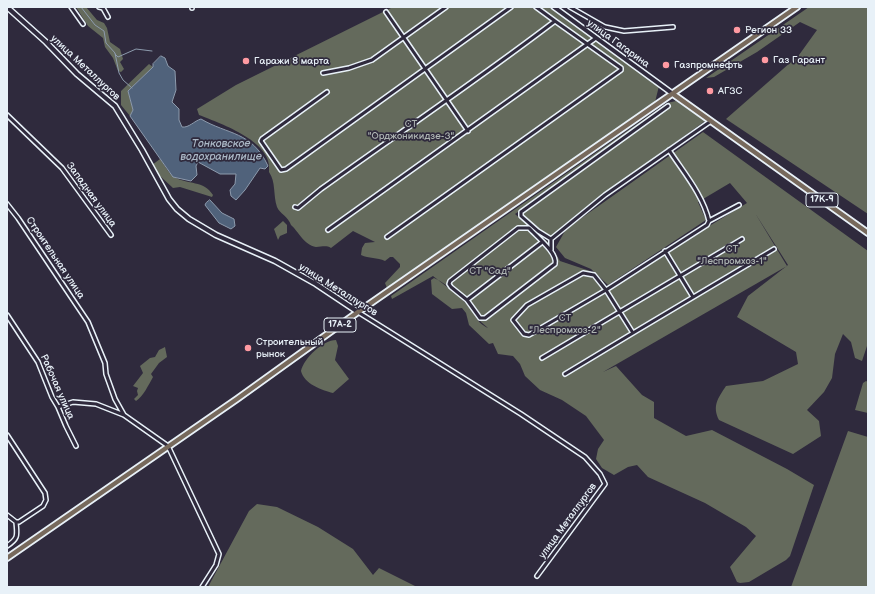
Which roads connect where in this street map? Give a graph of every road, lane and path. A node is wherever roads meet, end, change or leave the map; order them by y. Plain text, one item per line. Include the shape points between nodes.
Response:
1 (7, 7) edge
2 (70, 7) edge
3 (99, 7) edge
4 (446, 7) edge
5 (511, 7) edge
6 (536, 7) edge
7 (554, 7) edge
8 (570, 7) edge
9 (797, 7) edge
10 (386, 12) dead end
11 (108, 17) dead end
12 (555, 21) junction
13 (83, 24) dead end
14 (673, 27) dead end
15 (404, 38) junction
16 (596, 38) junction
17 (589, 44) junction
18 (425, 69) junction
19 (324, 73) dead end
20 (327, 92) dead end
21 (673, 94) junction
22 (446, 99) junction
23 (668, 106) dead end
24 (7, 115) edge
25 (711, 120) junction
26 (468, 131) junction
27 (669, 150) junction
28 (7, 204) edge
29 (739, 205) dead end
30 (295, 207) dead end
31 (709, 221) junction
32 (328, 230) dead end
33 (868, 233) edge
34 (111, 235) dead end
35 (386, 237) dead end
36 (551, 238) junction
37 (742, 239) dead end
38 (541, 243) junction
39 (774, 249) dead end
40 (550, 250) junction
41 (665, 251) junction
42 (680, 275) junction
43 (606, 290) junction
44 (693, 297) junction
45 (467, 300) junction
46 (619, 311) junction
47 (358, 312) junction
48 (7, 315) edge
49 (633, 333) junction
50 (542, 358) dead end
51 (565, 374) dead end
52 (58, 407) junction
53 (124, 415) junction
54 (7, 435) edge
55 (76, 446) dead end
56 (168, 446) junction
57 (7, 515) edge
58 (16, 522) junction
59 (7, 546) edge
60 (7, 558) edge
61 (537, 576) dead end
62 (202, 587) edge

1 - 47 street, улица Металлургов via 77,74 115,106 177,209 216,235 282,265
2 - 13 street
3 - 11 street via 103,8
4 - 15 street
5 - 18 street
6 - 12 street
7 - 16 street, улица Гагарина
8 - 14 street via 605,27 624,31
9 - 21 main road, 17А-2
10 - 15 street
12 - 17 street
12 - 22 street
15 - 18 street
15 - 19 street via 372,60
16 - 17 street
16 - 21 street, улица Гагарина
17 - 26 street
17 - 35 street via 621,70
18 - 20 street via 286,169 281,170 262,139
18 - 22 street
21 - 25 main road, 17К-9
21 - 47 main road, 17А-2
22 - 26 street
22 - 30 street via 321,189 306,203
23 - 36 street via 521,212 520,216
24 - 34 street, Западная улица via 62,168
25 - 27 street
25 - 33 main road, 17К-9
26 - 32 street
27 - 31 street via 706,208
27 - 36 street
28 - 53 street, Строительная улица via 88,322 105,363 106,374 116,400
29 - 31 street
31 - 41 street
36 - 40 street
37 - 42 street
38 - 40 street
38 - 45 street
38 - 45 street via 529,228 518,228 450,281 451,287
39 - 44 street
40 - 45 street via 555,264 485,318 480,318
41 - 42 street
41 - 43 street
42 - 44 street
42 - 46 street
43 - 43 street via 594,274 583,273 527,305 513,320 524,334 530,335
43 - 46 street
44 - 49 street
46 - 49 street
46 - 50 street
47 - 56 main road, 17А-2
47 - 61 street, улица Металлургов via 521,414 585,457 600,474 605,484
48 - 52 street, Рабочая улица via 38,362
49 - 51 street
52 - 53 street via 73,402 96,404
52 - 55 street, Рабочая улица
53 - 56 street
54 - 58 street via 45,493 46,500 43,506 20,522
56 - 60 main road, 17А-2
56 - 62 street via 219,554 216,565
57 - 58 street
58 - 59 street via 17,537

